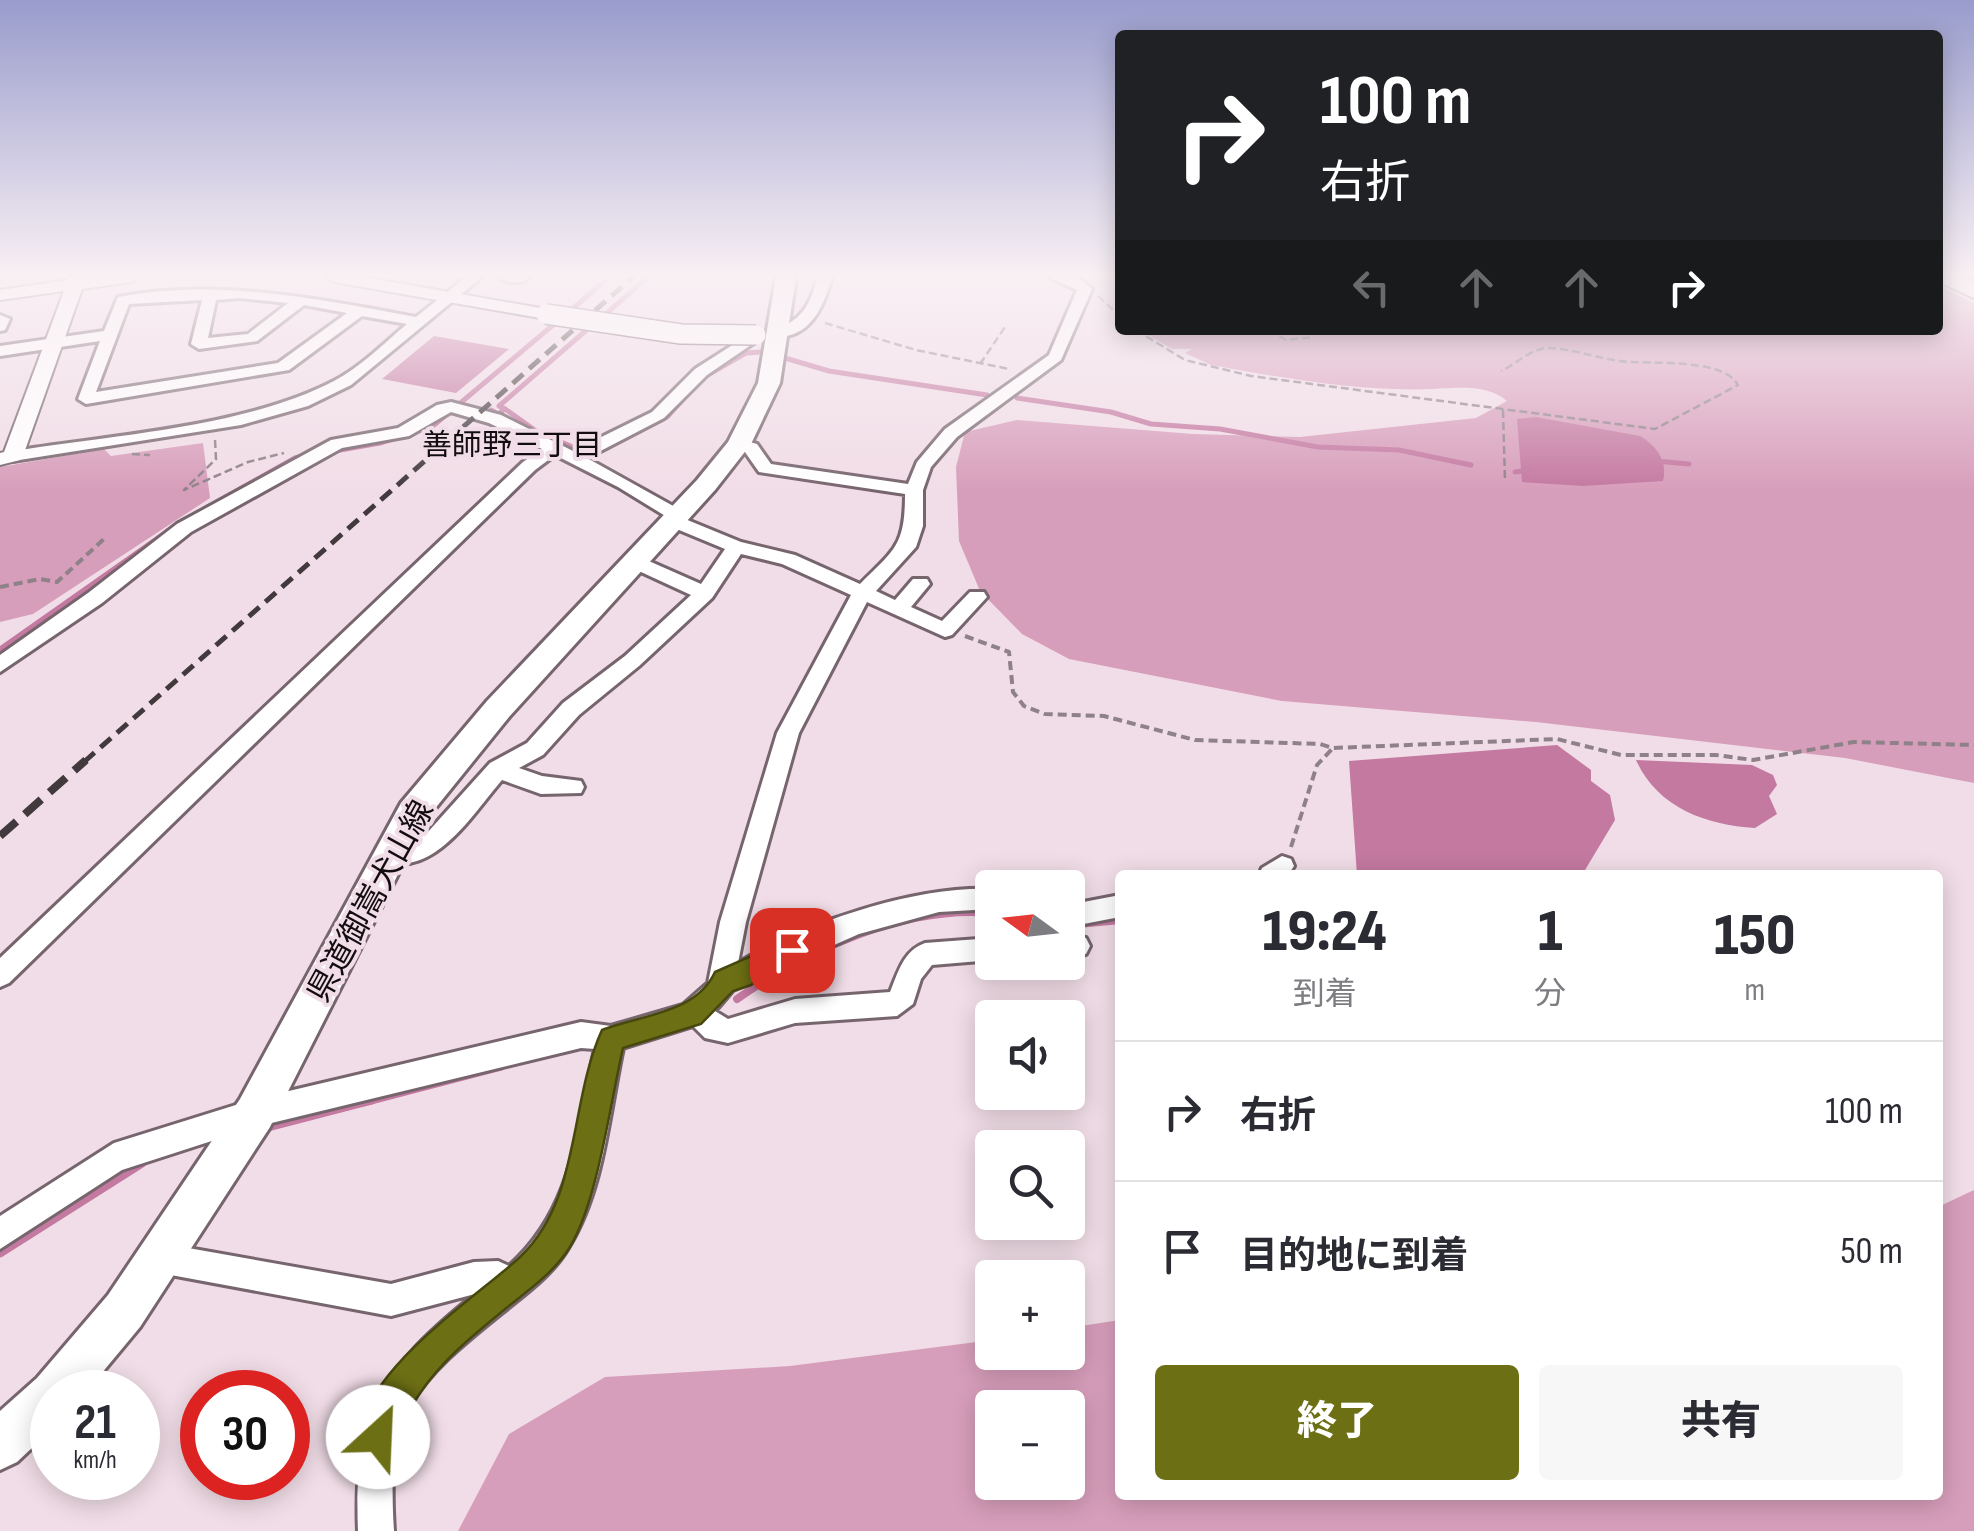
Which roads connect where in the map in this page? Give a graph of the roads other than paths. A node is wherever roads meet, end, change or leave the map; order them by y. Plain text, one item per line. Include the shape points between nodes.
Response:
1 (55, 348) edge
2 (105, 348) edge
3 (308, 348) edge
4 (386, 348) edge
5 (742, 348) edge
6 (767, 348) edge
7 (1060, 348) edge
8 (739, 444) junction
9 (564, 453) junction
10 (6, 458) edge
11 (914, 490) junction
12 (675, 518) junction
13 (736, 547) junction
14 (634, 562) junction
15 (920, 584) dead end
16 (705, 593) junction
17 (862, 595) junction
18 (976, 598) dead end
19 (897, 610) junction
20 (0, 665) edge
21 (498, 769) junction
22 (573, 786) dead end
23 (392, 854) junction
24 (975, 898) edge
25 (1115, 907) edge
26 (1085, 913) edge
27 (975, 950) edge
28 (0, 975) edge
29 (724, 981) junction
30 (696, 1010) junction
31 (611, 1039) junction
32 (255, 1114) junction
33 (0, 1234) edge
34 (160, 1258) junction
35 (507, 1288) junction
36 (74, 1370) edge
37 (30, 1417) edge
38 (0, 1445) edge
39 (376, 1531) edge

1 - 10 street
2 - 3 street via 86,399 282,367
4 - 10 street via 345,382 302,403
5 - 9 street via 701,372 658,415
6 - 8 main road, 県道御嵩犬山線 via 769,384
7 - 11 street via 1038,374 951,433 923,466
8 - 11 street via 751,448 765,468
8 - 12 main road, 県道御嵩犬山線
9 - 12 street
9 - 20 street via 458,409 403,432 337,444 184,528
9 - 28 street via 515,480
11 - 17 street via 907,547
12 - 13 street
12 - 14 main road, 県道御嵩犬山線
13 - 16 street
13 - 17 street via 788,559
14 - 16 street
14 - 23 main road, 県道御嵩犬山線 via 452,762 413,812
15 - 19 street
16 - 21 street via 571,709 535,749
17 - 19 street
17 - 29 street via 788,732 733,922
18 - 19 street via 945,630
21 - 22 street via 541,784
21 - 23 street via 435,840 415,852
23 - 32 main road, 県道御嵩犬山線
24 - 29 street via 908,910 767,959
25 - 26 street
27 - 30 street via 925,954 897,1004 795,1011 728,1031
29 - 30 street
30 - 31 street
31 - 32 street via 581,1034
31 - 35 street via 559,1236
32 - 33 street via 114,1158
32 - 34 main road, 県道御嵩犬山線
34 - 35 street via 391,1300 474,1278 498,1276
34 - 36 main road, 県道御嵩犬山線
35 - 39 street via 415,1368 384,1416 373,1458
37 - 38 main road, 県道御嵩犬山線

